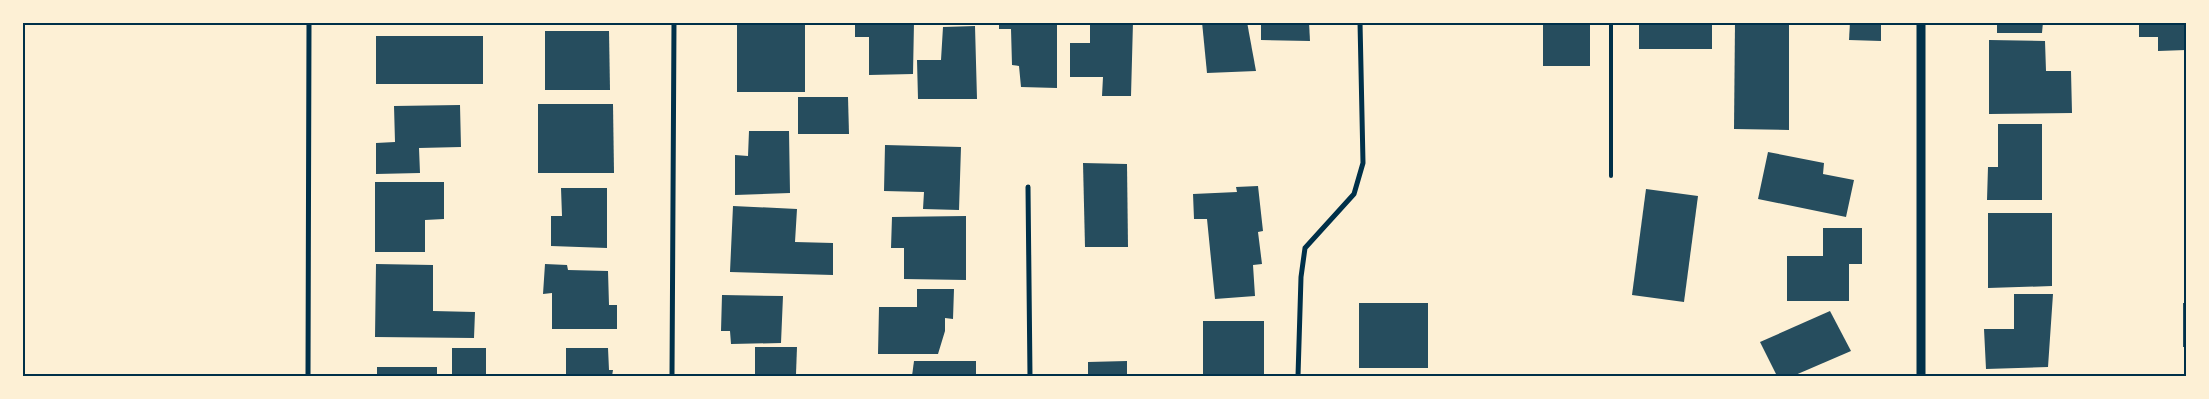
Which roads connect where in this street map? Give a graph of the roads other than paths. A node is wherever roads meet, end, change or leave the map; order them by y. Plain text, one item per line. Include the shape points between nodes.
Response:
1 (309, 22) edge
2 (674, 22) edge
3 (1360, 22) edge
4 (1611, 22) edge
5 (1921, 22) edge
6 (1611, 176) dead end
7 (1028, 187) dead end
8 (308, 376) edge
9 (672, 376) edge
10 (1030, 376) edge
11 (1298, 376) edge
12 (1921, 376) edge

1 - 8 street
2 - 9 street
3 - 11 street via 1364,163 1354,194 1305,248
4 - 6 lane
5 - 12 street
7 - 10 street

